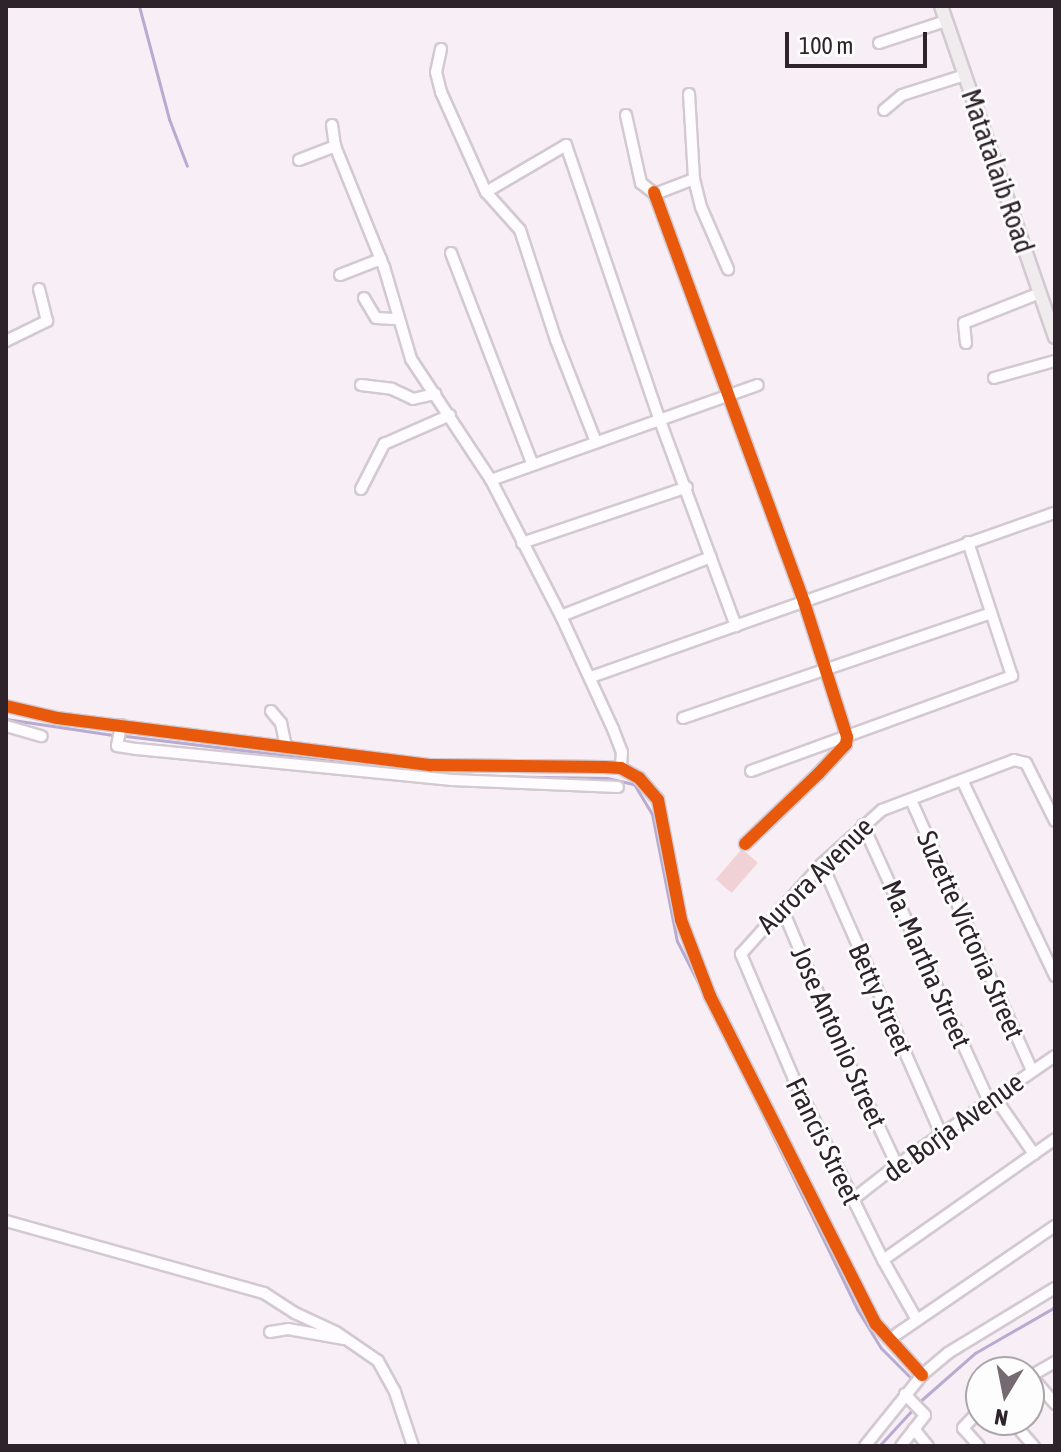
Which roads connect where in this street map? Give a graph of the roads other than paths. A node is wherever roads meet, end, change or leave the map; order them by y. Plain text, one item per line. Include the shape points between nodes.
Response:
1 (941, 6) edge
2 (946, 21) junction
3 (879, 43) dead end
4 (441, 49) dead end
5 (965, 75) junction
6 (689, 94) dead end
7 (884, 110) dead end
8 (626, 115) dead end
9 (332, 125) dead end
10 (335, 146) junction
11 (299, 160) dead end
12 (694, 179) junction
13 (486, 192) junction
14 (655, 193) junction
15 (451, 253) dead end
16 (381, 259) junction
17 (728, 269) dead end
18 (340, 275) dead end
19 (39, 289) dead end
20 (1040, 293) junction
21 (364, 298) dead end
22 (398, 319) junction
23 (1055, 337) edge
24 (6, 341) edge
25 (966, 343) dead end
26 (1055, 361) edge
27 (994, 378) dead end
28 (361, 385) dead end
29 (758, 385) dead end
30 (435, 394) junction
31 (728, 397) junction
32 (450, 415) junction
33 (659, 418) junction
34 (596, 442) junction
35 (533, 465) junction
36 (491, 480) junction
37 (687, 487) junction
38 (361, 489) dead end
39 (1055, 513) edge
40 (968, 542) junction
41 (522, 543) junction
42 (711, 557) junction
43 (804, 602) junction
44 (991, 613) junction
45 (561, 616) junction
46 (736, 626) junction
47 (824, 670) junction
48 (591, 677) junction
49 (6, 706) edge
50 (271, 711) dead end
51 (683, 718) dead end
52 (121, 725) junction
53 (6, 726) edge
54 (42, 736) dead end
55 (847, 737) junction
56 (286, 747) junction
57 (621, 768) junction
58 (751, 771) dead end
59 (962, 780) junction
60 (618, 787) dead end
61 (911, 800) junction
62 (1055, 821) edge
63 (863, 825) junction
64 (745, 844) dead end
65 (822, 864) junction
66 (782, 908) junction
67 (741, 958) joint
68 (1055, 976) edge
69 (1055, 1056) edge
70 (1032, 1070) junction
71 (993, 1101) junction
72 (941, 1134) junction
73 (1055, 1139) edge
74 (1034, 1154) junction
75 (897, 1165) junction
76 (852, 1200) junction
77 (6, 1221) edge
78 (1055, 1226) edge
79 (883, 1260) junction
80 (1055, 1288) edge
81 (917, 1320) junction
82 (270, 1332) dead end
83 (897, 1334) dead end
84 (350, 1340) junction
85 (922, 1375) junction
86 (908, 1397) junction
87 (914, 1429) junction
88 (413, 1446) edge
89 (865, 1446) edge
90 (901, 1446) edge
91 (928, 1446) edge

1 - 2 main road, Matatalaib Road
2 - 3 street
2 - 5 main road, Matatalaib Road
4 - 13 street via 436,72 441,92
5 - 7 street via 902,95
5 - 20 main road, Matatalaib Road
6 - 12 street
8 - 14 street via 641,183
9 - 10 street
10 - 11 street
10 - 16 street
12 - 14 street
12 - 17 street
13 - 33 street via 566,145
13 - 34 street via 520,230
14 - 31 street
15 - 35 street
16 - 18 street
16 - 22 street
19 - 24 street via 47,321
20 - 23 main road, Matatalaib Road
20 - 25 street via 964,323
21 - 22 street via 376,318
22 - 30 street via 411,359
26 - 27 street
28 - 30 street via 392,389 413,399
29 - 31 street
30 - 32 street
31 - 33 street
31 - 43 street
32 - 36 street
32 - 38 street via 384,444
33 - 34 street
33 - 37 street
34 - 35 street
35 - 36 street
36 - 41 street
37 - 41 street
37 - 42 street
39 - 40 street
40 - 43 street
40 - 44 street
41 - 45 street
42 - 45 street
42 - 46 street
43 - 46 street
43 - 47 street
44 - 47 street
44 - 55 street via 1013,674 1010,678
45 - 48 street
46 - 48 street
47 - 51 street
47 - 55 street
48 - 57 street via 622,752
49 - 52 street
50 - 56 street via 281,723
52 - 56 street
52 - 60 street via 117,746 137,749 443,780
53 - 54 street
55 - 58 street
55 - 64 street via 818,774
56 - 57 street via 431,765
57 - 85 street via 639,778 658,800 681,920 723,1023 876,1324
59 - 61 street, Aurora Avenue
59 - 62 street, Aurora Avenue via 1014,760 1026,763
59 - 68 street
61 - 63 street, Aurora Avenue via 877,812
61 - 70 street, Suzette Victoria Street
63 - 65 street, Aurora Avenue
63 - 71 street, Ma. Martha Street
65 - 66 street, Aurora Avenue
65 - 72 street, Betty Street
66 - 67 street, Aurora Avenue via 743,949
66 - 75 street, Jose Antonio Street
67 - 76 street, Francis Street
69 - 70 street, de Borja Avenue
70 - 71 street, de Borja Avenue
71 - 72 street, de Borja Avenue
71 - 74 street, Ma. Martha Street
72 - 75 street, de Borja Avenue
73 - 74 street
74 - 79 street
75 - 76 street, de Borja Avenue
76 - 79 street, Francis Street
77 - 84 street via 264,1293
78 - 81 street
79 - 81 street, Francis Street
80 - 85 street via 974,1336
81 - 83 street
82 - 84 street via 288,1329
84 - 88 street via 378,1361
85 - 86 street
86 - 87 street via 923,1413
86 - 89 street
87 - 90 street
87 - 91 street

